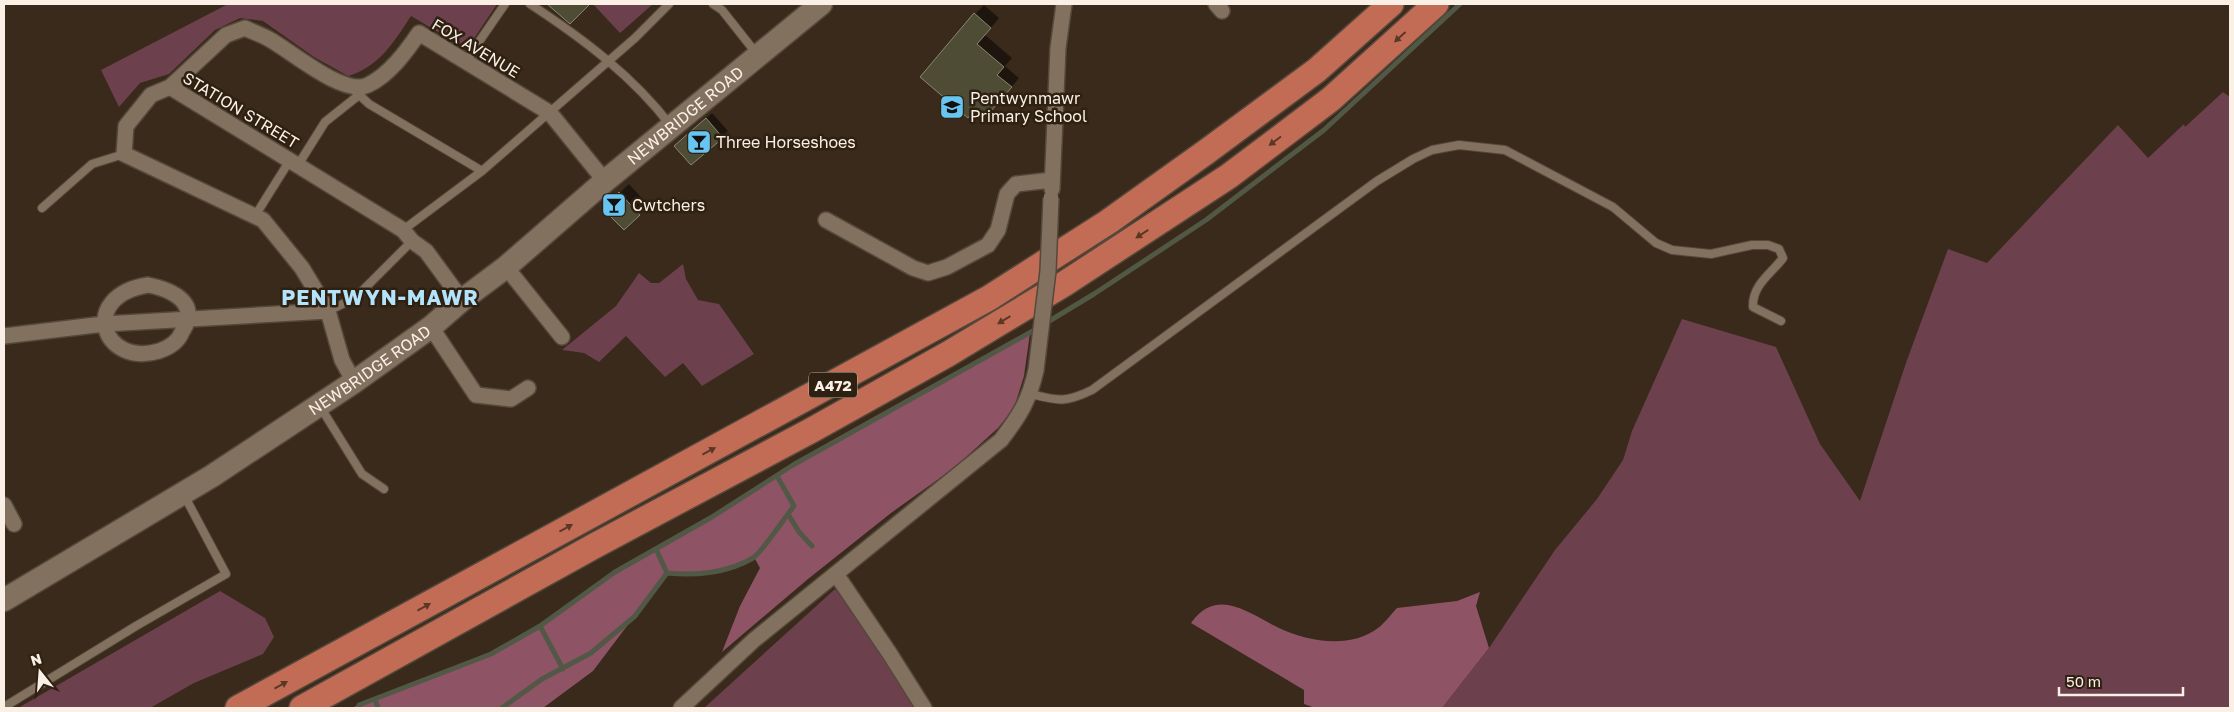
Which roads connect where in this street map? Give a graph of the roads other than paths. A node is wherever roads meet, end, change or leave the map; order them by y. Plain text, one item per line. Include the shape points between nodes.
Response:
1 (505, 4) edge
2 (530, 4) edge
3 (669, 4) edge
4 (714, 4) edge
5 (821, 4) edge
6 (1064, 4) edge
7 (1391, 4) edge
8 (1436, 4) edge
9 (759, 56) junction
10 (609, 60) junction
11 (465, 62) junction
12 (170, 87) junction
13 (355, 91) junction
14 (550, 113) junction
15 (672, 127) junction
16 (124, 154) junction
17 (294, 162) junction
18 (482, 171) junction
19 (1052, 180) junction
20 (605, 181) junction
21 (42, 208) dead end
22 (255, 216) junction
23 (826, 220) dead end
24 (408, 236) junction
25 (506, 267) junction
26 (462, 300) junction
27 (328, 311) junction
28 (188, 318) junction
29 (1781, 321) dead end
30 (104, 324) junction
31 (431, 327) junction
32 (4, 336) edge
33 (562, 338) dead end
34 (354, 382) junction
35 (528, 388) dead end
36 (1031, 394) junction
37 (319, 405) junction
38 (384, 489) dead end
39 (182, 493) junction
40 (4, 505) edge
41 (14, 524) dead end
42 (836, 574) junction
43 (4, 600) edge
44 (4, 707) edge
45 (238, 708) edge
46 (302, 708) edge
47 (681, 708) edge
48 (924, 708) edge

1 - 11 lane
2 - 10 lane
3 - 10 lane
4 - 9 lane
5 - 9 street, NEWBRIDGE ROAD
6 - 19 street via 1058,48
45 -> 7 main road, A472 via 989,298 1108,222 1206,152 1317,70
8 -> 46 main road, A472 via 1332,98 1237,170 1064,284 812,430
9 - 15 street, NEWBRIDGE ROAD
10 - 14 lane
10 - 15 lane via 653,103
11 - 13 street, FOX AVENUE via 419,33 402,59 367,86
11 - 14 street, FOX AVENUE
12 - 13 street via 226,35 244,28 269,39
12 - 16 street, STATION STREET via 151,95 126,126
12 - 17 street, STATION STREET
13 - 17 lane via 325,122
13 - 18 lane via 369,104
14 - 18 lane
14 - 20 street, FOX AVENUE
15 - 20 street, NEWBRIDGE ROAD
16 - 21 lane via 92,164
16 - 22 street
17 - 22 lane
17 - 24 street, STATION STREET
18 - 24 lane
19 - 23 street via 1016,184 1007,194 998,230 988,245 947,267 928,273
19 - 36 street, bridge via 1048,271
20 - 25 street, NEWBRIDGE ROAD
22 - 27 street via 263,220 302,268
24 - 26 street, STATION STREET via 426,251
24 - 27 lane via 354,298
25 - 26 street, NEWBRIDGE ROAD
25 - 33 street
26 - 31 street, NEWBRIDGE ROAD
27 - 28 street
27 - 34 street via 342,360
28 - 30 street
28 - 30 street via 180,338 165,349 149,354 132,353 117,345
28 - 30 street via 186,306 178,297 164,288 148,285 133,287 117,296 107,308
29 - 36 lane via 1753,307 1752,296 1784,258 1779,249 1768,244 1711,254 1672,250 1656,243 1614,207 1505,150 1459,145 1432,150 1377,181 1092,390 1072,399 1056,400
30 - 32 street
31 - 34 street, NEWBRIDGE ROAD
31 - 35 street via 476,394 511,399
34 - 37 street, NEWBRIDGE ROAD
36 - 42 street via 1001,440
37 - 38 lane via 362,474
37 - 39 street, NEWBRIDGE ROAD
39 - 43 street, NEWBRIDGE ROAD
39 - 44 lane via 226,574
40 - 41 street
42 - 47 street via 754,640
42 - 48 street

